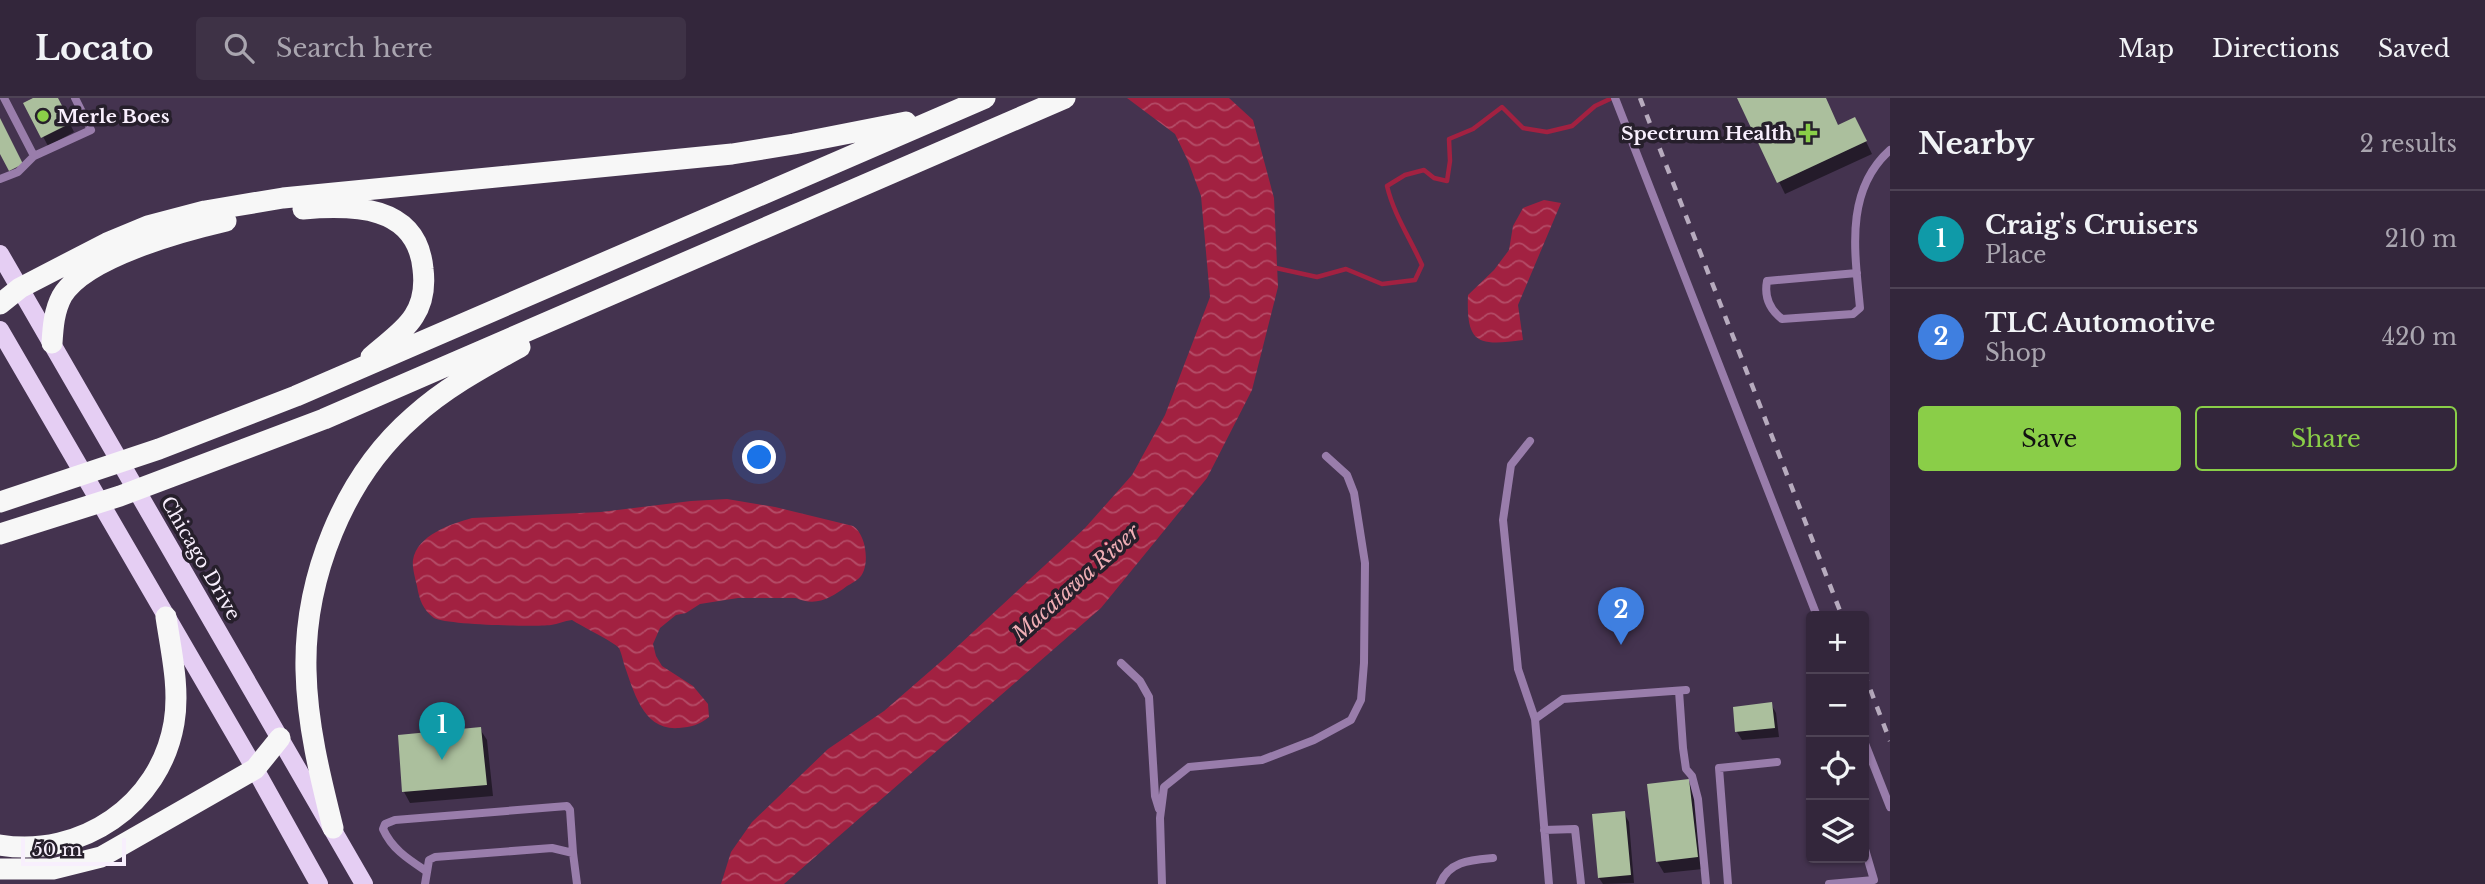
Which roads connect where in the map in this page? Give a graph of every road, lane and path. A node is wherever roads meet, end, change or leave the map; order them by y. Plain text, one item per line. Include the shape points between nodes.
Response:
1 (4, 98) edge
2 (75, 98) edge
3 (985, 98) edge
4 (1615, 98) edge
5 (1064, 99) edge
6 (949, 113) junction
7 (1890, 150) edge
8 (34, 156) junction
9 (1, 175) edge
10 (0, 254) edge
11 (1857, 273) junction
12 (20, 288) junction
13 (614, 293) junction
14 (0, 304) edge
15 (0, 330) edge
16 (52, 343) junction
17 (353, 372) junction
18 (1530, 441) dead end
19 (1326, 456) dead end
20 (0, 502) edge
21 (3, 534) edge
22 (1815, 611) edge
23 (166, 617) junction
24 (1121, 663) dead end
25 (1535, 719) junction
26 (281, 738) junction
27 (1869, 754) edge
28 (1777, 762) dead end
29 (255, 769) junction
30 (1890, 807) edge
31 (1160, 811) junction
32 (333, 828) junction
33 (1544, 830) junction
34 (0, 845) edge
35 (573, 853) junction
36 (1493, 858) dead end
37 (1869, 863) edge
38 (0, 869) edge
39 (426, 871) junction
40 (319, 884) edge
41 (364, 884) edge
42 (425, 884) edge
43 (577, 884) edge
44 (1162, 884) edge
45 (1440, 884) edge
46 (1549, 884) edge
47 (1581, 884) edge
48 (1706, 884) edge
49 (1728, 884) edge
50 (1829, 884) edge

1 - 8 lane
2 - 8 lane via 91,130
3 - 6 highway
4 - 22 lane
5 - 13 highway
6 - 12 highway via 732,154 228,206 148,226
6 - 17 highway
7 - 11 lane via 1868,176 1856,214
8 - 9 lane via 18,172
10 - 12 main road, Chicago Drive
11 - 11 lane via 1860,308 1853,314 1782,319 1773,312 1765,293 1767,281
12 - 14 highway
12 - 16 main road, Chicago Drive
13 - 21 highway via 324,419
13 - 32 highway via 462,379 429,403 382,449 342,512 316,585 306,641 310,719
15 - 23 main road
16 - 17 highway via 58,305 71,285 130,251 205,226 262,214 359,208 387,215 410,234 423,261 424,291 406,326
16 - 26 main road, Chicago Drive
17 - 20 highway via 159,449
18 - 25 lane via 1511,465 1503,520 1518,669
19 - 31 lane via 1347,475 1354,493 1365,563 1361,700 1351,720 1314,740 1262,760 1189,767 1164,787
23 - 29 main road
23 - 34 highway via 176,703 171,739 155,775 129,807 93,832 56,845
24 - 31 lane via 1149,697 1155,796
25 - 33 lane
25 - 48 lane via 1563,699 1683,691 1683,748 1698,799
26 - 29 highway
26 - 32 main road, Chicago Drive
27 - 30 lane
28 - 49 lane via 1718,768
29 - 38 highway via 101,857 53,869
29 - 40 main road
31 - 44 lane
32 - 41 main road, Chicago Drive
33 - 46 lane
33 - 47 lane via 1576,828
35 - 39 lane via 552,848 435,858 429,860
35 - 39 lane via 567,806 385,824 387,840
35 - 43 lane
36 - 45 lane via 1456,864
37 - 50 lane via 1874,880
39 - 42 lane

